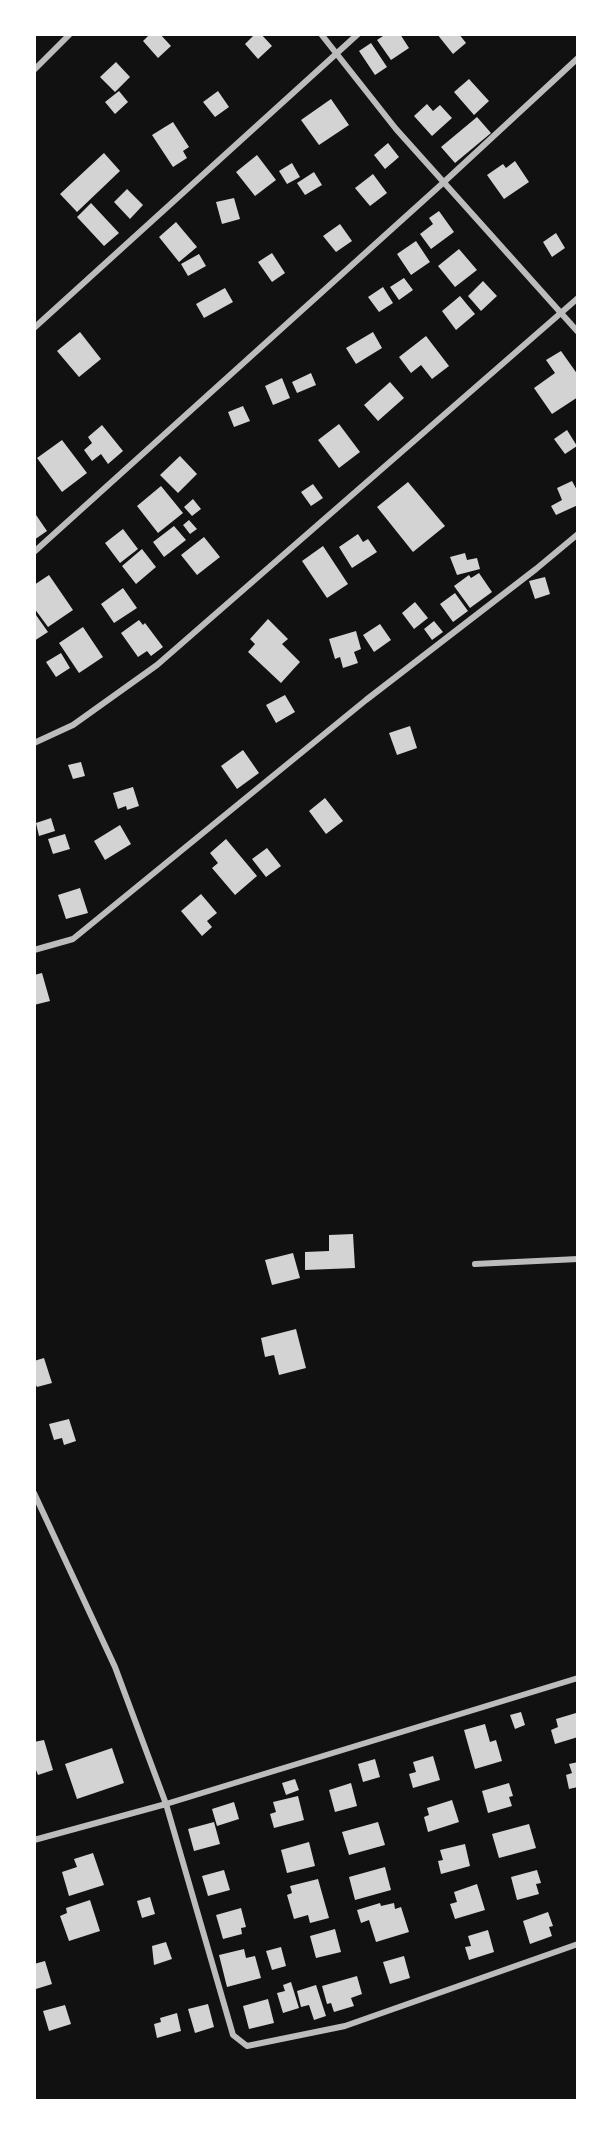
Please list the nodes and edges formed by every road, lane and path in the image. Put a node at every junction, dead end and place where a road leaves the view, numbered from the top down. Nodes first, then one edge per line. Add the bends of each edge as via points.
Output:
1 (70, 34) edge
2 (321, 34) edge
3 (358, 34) edge
4 (337, 54) junction
5 (578, 58) edge
6 (34, 70) edge
7 (444, 182) junction
8 (578, 298) edge
9 (561, 313) junction
10 (34, 328) edge
11 (578, 332) edge
12 (578, 534) edge
13 (34, 552) edge
14 (34, 743) edge
15 (34, 950) edge
16 (578, 1259) edge
17 (476, 1264) dead end
18 (34, 1493) edge
19 (578, 1678) edge
20 (166, 1804) junction
21 (34, 1840) edge
22 (578, 1944) edge

1 - 6 street
2 - 4 street
3 - 4 street
4 - 7 street
4 - 10 street
5 - 7 street
7 - 9 street
7 - 13 street
8 - 9 street
9 - 11 street
9 - 14 street via 157,665 73,725
12 - 15 street via 366,700 73,939
16 - 17 street
18 - 20 street via 116,1667
19 - 20 street
20 - 21 street
20 - 22 street via 232,2035 247,2046 345,2026

